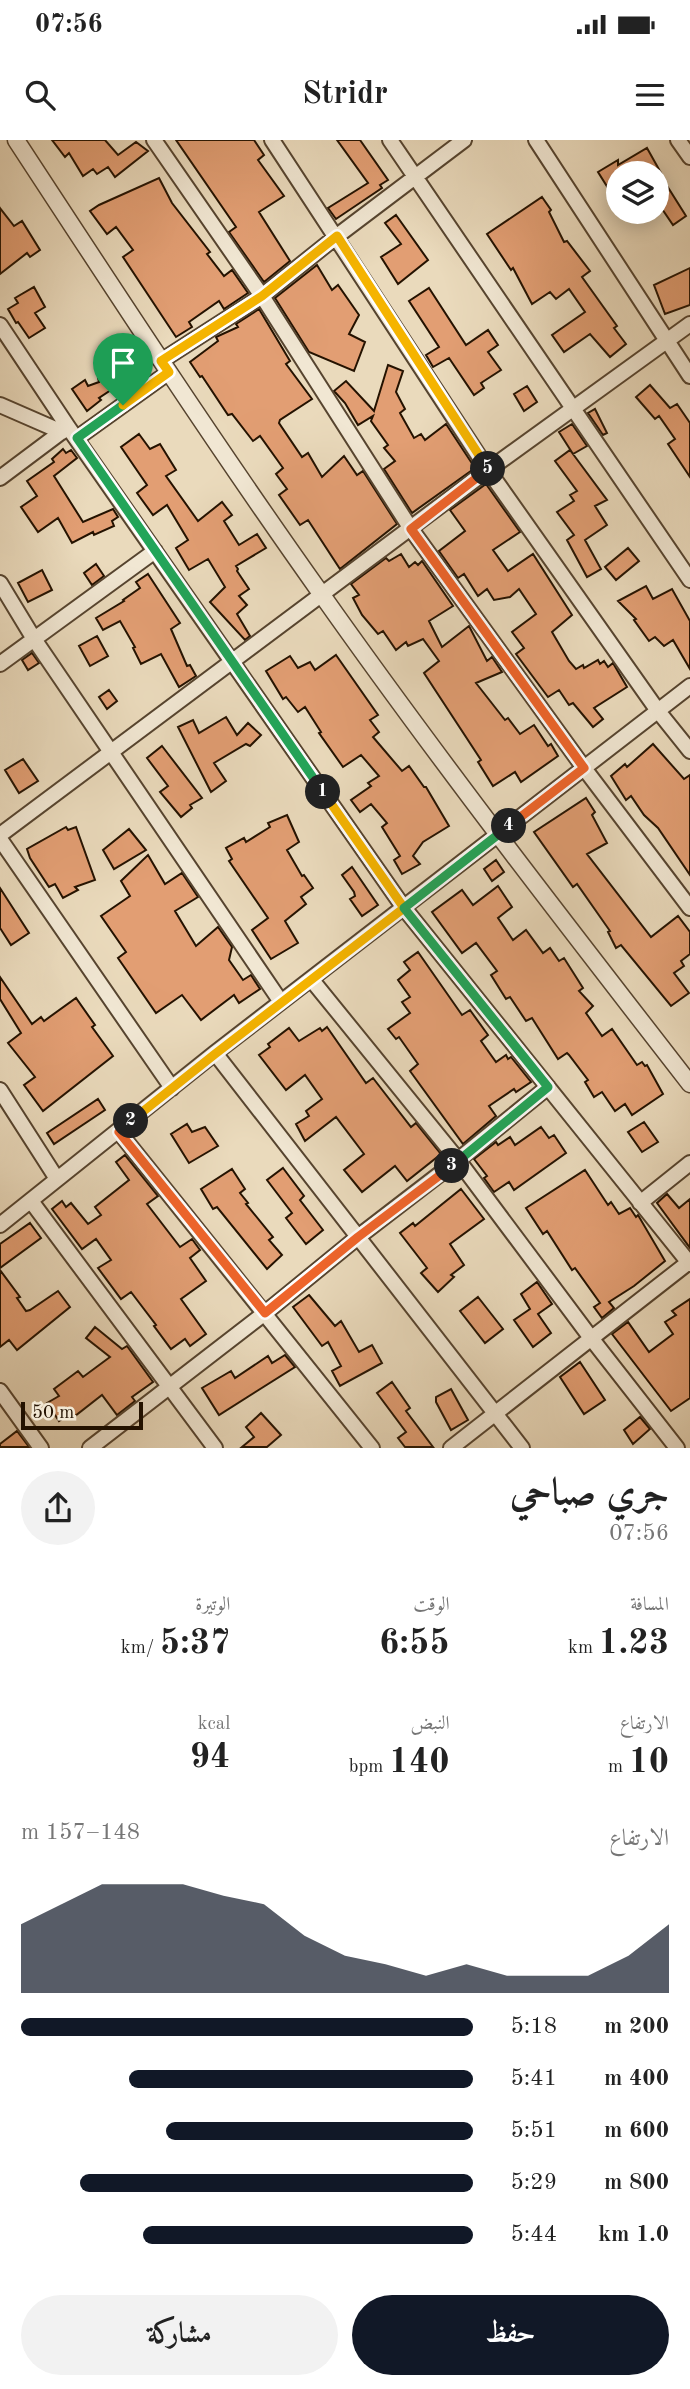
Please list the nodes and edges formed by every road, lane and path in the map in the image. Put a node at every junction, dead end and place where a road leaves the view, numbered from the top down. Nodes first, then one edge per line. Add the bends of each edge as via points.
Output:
1 (16, 140) edge
2 (154, 140) edge
3 (272, 140) edge
4 (390, 140) edge
5 (464, 140) edge
6 (536, 140) edge
7 (678, 140) edge
8 (690, 157) edge
9 (415, 176) junction
10 (337, 236) junction
11 (262, 296) junction
12 (690, 324) edge
13 (0, 325) edge
14 (666, 342) junction
15 (165, 367) junction
16 (690, 376) edge
17 (0, 405) edge
18 (573, 410) junction
19 (69, 432) junction
20 (488, 470) junction
21 (0, 478) edge
22 (411, 529) junction
23 (155, 551) junction
24 (690, 580) edge
25 (0, 583) edge
26 (322, 595) junction
27 (34, 639) junction
28 (234, 662) junction
29 (0, 664) edge
30 (690, 686) edge
31 (658, 711) junction
32 (690, 751) edge
33 (111, 752) junction
34 (584, 768) junction
35 (497, 835) junction
36 (0, 837) edge
37 (404, 908) junction
38 (690, 908) edge
39 (311, 979) junction
40 (281, 1002) junction
41 (215, 1054) junction
42 (690, 1084) edge
43 (548, 1087) junction
44 (172, 1088) junction
45 (0, 1090) edge
46 (119, 1132) junction
47 (458, 1160) junction
48 (690, 1163) edge
49 (57, 1179) junction
50 (31, 1201) junction
51 (640, 1203) junction
52 (0, 1225) edge
53 (358, 1237) junction
54 (689, 1263) edge
55 (265, 1313) junction
56 (591, 1338) junction
57 (169, 1387) junction
58 (0, 1391) edge
59 (496, 1413) junction
60 (41, 1447) edge
61 (90, 1447) edge
62 (215, 1447) edge
63 (372, 1447) edge
64 (452, 1447) edge
65 (522, 1447) edge
66 (677, 1447) edge

1 - 15 street
2 - 11 street
3 - 10 street
4 - 9 street
5 - 9 street
6 - 14 street
7 - 8 street
9 - 10 street
9 - 18 street
10 - 11 street
10 - 20 street
11 - 15 street
11 - 22 street
12 - 14 street
13 - 19 street
14 - 16 street
14 - 18 street
15 - 19 street
15 - 26 street
17 - 19 street
18 - 20 street
18 - 24 street
19 - 21 street
19 - 23 street
20 - 22 street
20 - 31 street
22 - 26 street
22 - 34 street
23 - 27 street
23 - 28 street
25 - 27 street
26 - 28 street
26 - 35 street
27 - 29 street
27 - 33 street
28 - 33 street
28 - 37 street
30 - 31 street
31 - 32 street
31 - 34 street
33 - 36 street
33 - 40 street
34 - 35 street
34 - 38 street
35 - 37 street
35 - 42 street
36 - 44 street
37 - 39 street
37 - 43 street
39 - 40 street
39 - 47 street
40 - 41 street
41 - 44 street
41 - 53 street
43 - 47 street
43 - 51 street
44 - 46 street
45 - 49 street
46 - 49 street
46 - 55 street
47 - 53 street
47 - 56 street
48 - 51 street
49 - 50 street
50 - 52 street
50 - 57 street
51 - 54 street
53 - 55 street
53 - 59 street
54 - 56 street
55 - 57 street
55 - 63 street
56 - 59 street
56 - 66 street
57 - 61 street
57 - 62 street
58 - 60 street
59 - 64 street
59 - 65 street

